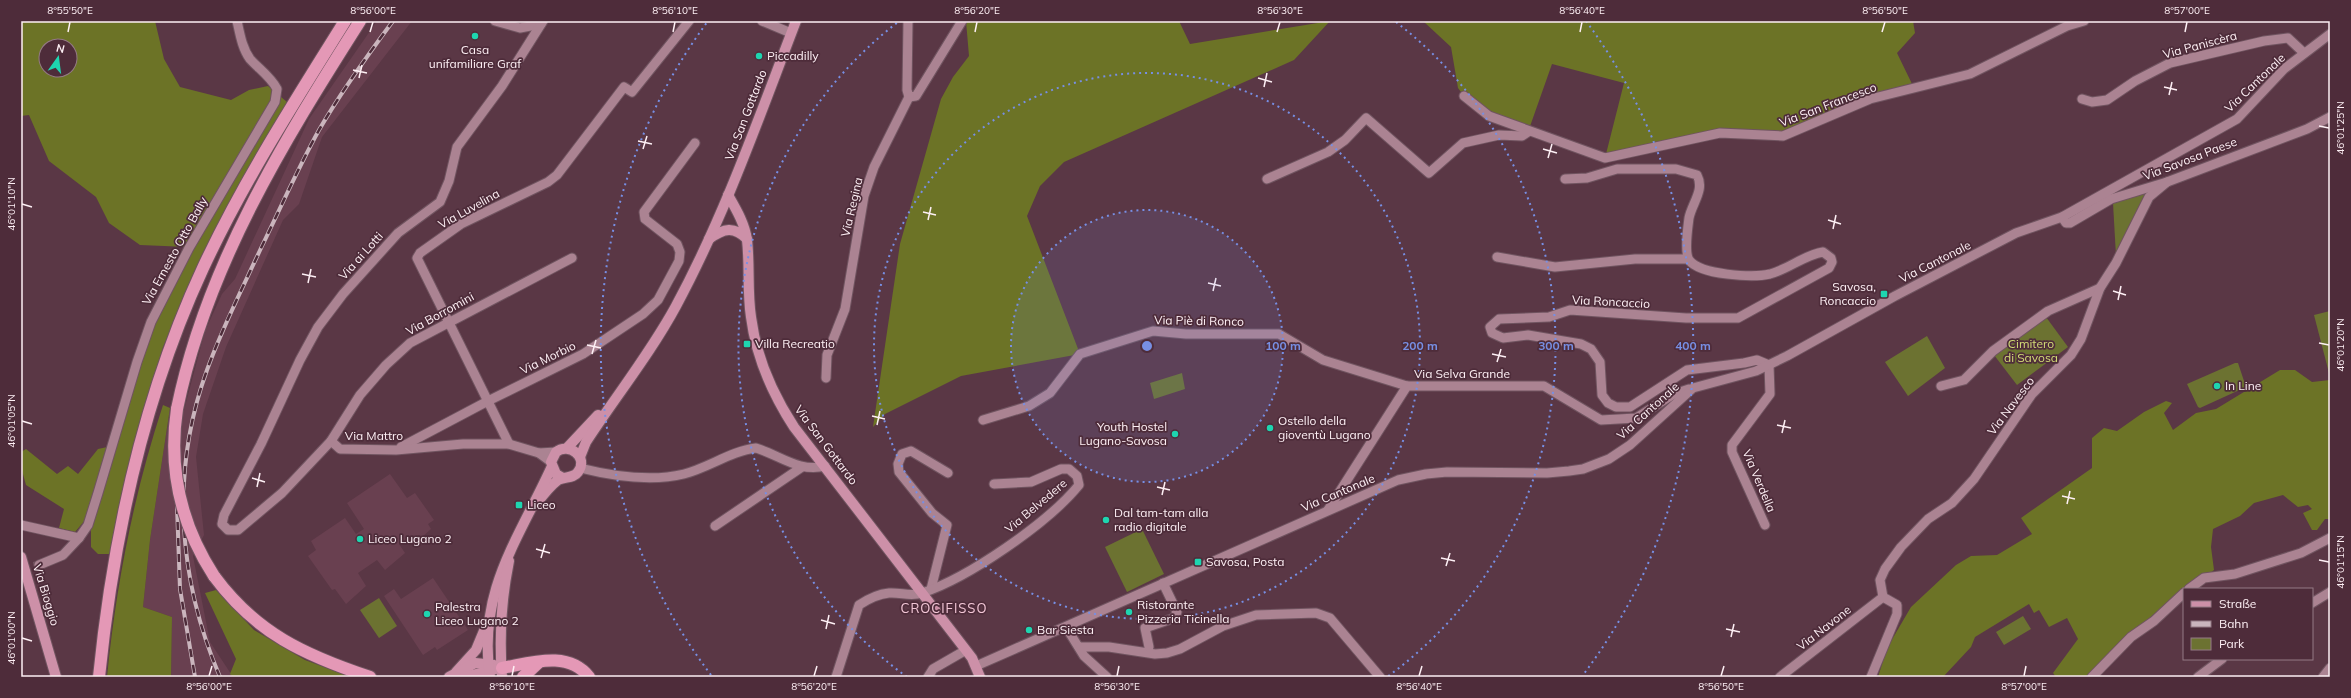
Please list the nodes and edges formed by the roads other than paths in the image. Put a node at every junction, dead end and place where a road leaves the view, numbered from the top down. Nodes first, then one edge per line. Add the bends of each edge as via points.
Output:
1 (237, 21) edge
2 (345, 21) edge
3 (360, 21) edge
4 (689, 21) edge
5 (762, 21) edge
6 (796, 21) edge
7 (908, 21) edge
8 (962, 21) edge
9 (2084, 21) edge
10 (498, 22) edge
11 (542, 23) edge
12 (791, 33) junction
13 (2330, 34) edge
14 (2304, 53) junction
15 (1464, 96) dead end
16 (909, 97) junction
17 (2082, 99) dead end
18 (2330, 117) edge
19 (1528, 132) junction
20 (695, 143) dead end
21 (1268, 179) dead end
22 (1565, 179) dead end
23 (2167, 182) junction
24 (728, 195) junction
25 (2062, 217) junction
26 (709, 239) junction
27 (747, 240) junction
28 (1498, 257) dead end
29 (572, 258) dead end
30 (1688, 259) junction
31 (2100, 288) junction
32 (448, 322) junction
33 (1769, 364) junction
34 (826, 378) dead end
35 (626, 386) junction
36 (1407, 386) junction
37 (1940, 386) dead end
38 (1693, 388) junction
39 (488, 401) junction
40 (983, 420) dead end
41 (331, 441) junction
42 (509, 444) junction
43 (567, 448) junction
44 (396, 450) junction
45 (556, 452) junction
46 (539, 453) junction
47 (580, 457) junction
48 (551, 464) junction
49 (825, 466) junction
50 (802, 467) junction
51 (580, 468) junction
52 (948, 473) dead end
53 (563, 478) junction
54 (994, 484) dead end
55 (1328, 510) junction
56 (529, 512) junction
57 (21, 525) edge
58 (1764, 525) dead end
59 (715, 526) dead end
60 (225, 528) joint
61 (79, 538) junction
62 (2330, 538) edge
63 (513, 544) junction
64 (21, 558) edge
65 (39, 565) tunnel mouth
66 (1163, 583) junction
67 (2191, 588) edge
68 (926, 591) junction
69 (2330, 592) edge
70 (2183, 594) edge
71 (1883, 597) junction
72 (2313, 602) edge
73 (490, 610) junction
74 (1066, 627) junction
75 (1079, 647) junction
76 (1150, 647) dead end
77 (966, 650) junction
78 (2221, 660) edge
79 (540, 662) junction
80 (976, 666) junction
81 (2330, 668) edge
82 (494, 671) edge
83 (456, 675) edge
84 (58, 677) edge
85 (99, 677) edge
86 (370, 677) edge
87 (523, 677) edge
88 (590, 677) edge
89 (836, 677) edge
90 (928, 677) edge
91 (980, 677) edge
92 (1107, 677) edge
93 (1380, 677) edge
94 (1780, 677) edge
95 (1870, 677) edge
96 (2092, 677) edge
97 (2198, 677) edge
98 (2323, 677) edge

1 - 61 street, Via Ernesto Otto Bally via 242,44 249,58 274,82 277,94 169,283 151,322 88,525
2 - 85 highway via 241,192 183,314 159,382 128,498 109,598
3 - 86 highway, bridge via 290,132 251,206 201,324 188,365 177,410 174,458 179,495 194,542 214,576 243,611 278,638 317,658
4 - 32 street, Via Luvelina via 628,89 557,175 548,182 461,224 420,253 417,258
5 - 12 street
6 - 12 main road, Via San Gottardo
7 - 16 street
8 - 16 street via 916,96
9 - 19 street, Via San Francesco via 2067,26 1970,74 1870,99 1783,136 1720,133 1605,158
10 - 11 street via 520,28
11 - 60 street, Via ai Lotti via 502,86 457,146 450,181 440,202 398,233 343,294 318,327 224,515 222,524
12 - 24 main road, Via San Gottardo
13 - 14 street, Via Cantonale
14 - 17 street, Via Paniscèra via 2288,38 2264,41 2170,63 2135,80 2107,100 2092,102
14 - 25 street, Via Cantonale via 2284,69 2237,119
15 - 19 street, Via San Francesco via 1489,116
16 - 34 street, Via Regina via 874,167 864,196 845,309 827,355
18 - 23 street, Via Savosa Paese via 2307,129
19 - 21 street via 1522,136 1499,135 1463,143 1429,173 1366,118 1345,140 1328,152
20 - 39 street, Via Morbio via 644,212 645,219 676,244 680,252 658,300 643,314 583,354
22 - 30 street via 1587,178 1617,169 1676,169 1698,175 1701,181 1700,191 1691,209 1687,231
23 - 25 street, Via Savosa Paese via 2111,199 2070,223 2066,223
23 - 31 street, Via Navesco via 2149,197 2116,263
24 - 26 main road, Via San Gottardo
24 - 27 main road, Via San Gottardo via 740,217
25 - 33 street, Via Cantonale via 2016,233
26 - 27 main road via 729,229 739,232
26 - 35 main road, Via San Gottardo via 670,316
27 - 49 main road, Via San Gottardo via 751,317 761,362 771,388 787,416
28 - 30 street via 1555,267 1635,259
29 - 32 street, Via Borromini
30 - 33 street, Via Roncaccio via 1707,270 1735,276 1771,274 1819,253 1828,254 1832,262 1828,268 1738,318 1686,318 1570,310 1549,317 1499,319 1490,328 1492,333 1503,338 1528,335 1580,344 1591,349 1600,362 1602,395 1608,403 1616,407 1630,407 1687,370 1757,360
31 - 37 street via 2048,311 1993,351 1964,380
31 - 71 street, Via Navesco via 2081,339 2072,355 2028,399 1974,479 1952,503 1928,520 1901,547 1884,569 1880,580
32 - 39 street, Via Luvelina
32 - 41 street, Via Borromini via 410,343 386,365 360,395
33 - 38 street, Via Cantonale
33 - 58 street, Via Verdella via 1770,394 1732,445 1732,452
35 - 43 main road, Via San Gottardo
35 - 47 main road, Via San Gottardo via 586,442
36 - 38 street, Via Selva Grande via 1544,386 1601,420 1636,418 1674,394
36 - 40 street, Via Piè di Ronco via 1323,360 1279,334 1186,334 1153,331 1080,354 1050,393 1029,406
36 - 55 street, Via Selva Grande
38 - 55 street, Via Cantonale via 1630,445 1596,465 1547,474 1495,471 1426,474 1398,480
39 - 42 street, Via Luvelina
39 - 44 street, Via Morbio
41 - 44 street, Via Mattro via 340,449
41 - 60 street, Via Mattro via 282,493 238,530 231,531
42 - 44 street, Via Mattro via 463,444
42 - 46 street, Via Mattro
43 - 45 main road
43 - 47 main road
45 - 46 street, Via Mattro
45 - 48 main road
46 - 48 street, Via Mattro
47 - 51 main road
48 - 53 main road via 556,474
48 - 56 main road
49 - 50 street
49 - 68 main road, Via San Gottardo
50 - 51 street via 756,448 677,475 631,476
50 - 59 street
51 - 53 main road via 576,475
52 - 68 street via 911,451 902,454 898,464 899,472 932,513 947,525
53 - 56 main road via 550,487
54 - 68 street, Via Belvedere via 1031,482 1061,469 1068,469 1077,476 1079,485 1036,524 966,575
55 - 66 street, Via Cantonale
56 - 63 main road
57 - 61 street
61 - 65 street, Via Ernesto Otto Bally via 63,554
62 - 67 street via 2301,553 2242,571 2204,578
63 - 73 main road via 500,572
63 - 82 main road via 501,606 500,639
64 - 84 main road, Via Bioggio
66 - 74 street, Via Cantonale
66 - 76 street via 1177,612 1174,618 1145,628
68 - 77 main road, Via San Gottardo
68 - 89 street via 906,596 889,593 875,596 859,605
69 - 72 street
70 - 96 street via 2154,621 2131,637
71 - 94 street, Via Navone
71 - 95 street via 1897,605 1897,614
73 - 82 main road
73 - 83 main road via 476,650
74 - 75 street
74 - 80 street, Via Cantonale
75 - 92 street via 1092,664
75 - 93 street via 1109,647 1156,654 1167,653 1180,650 1223,626 1256,615 1316,613 1330,618
77 - 80 main road, Via San Gottardo
77 - 90 street via 933,669
78 - 97 street
79 - 82 highway
79 - 87 highway
79 - 88 highway via 567,662 579,667
80 - 91 main road, Via San Gottardo
81 - 98 street
82 - 83 main road

